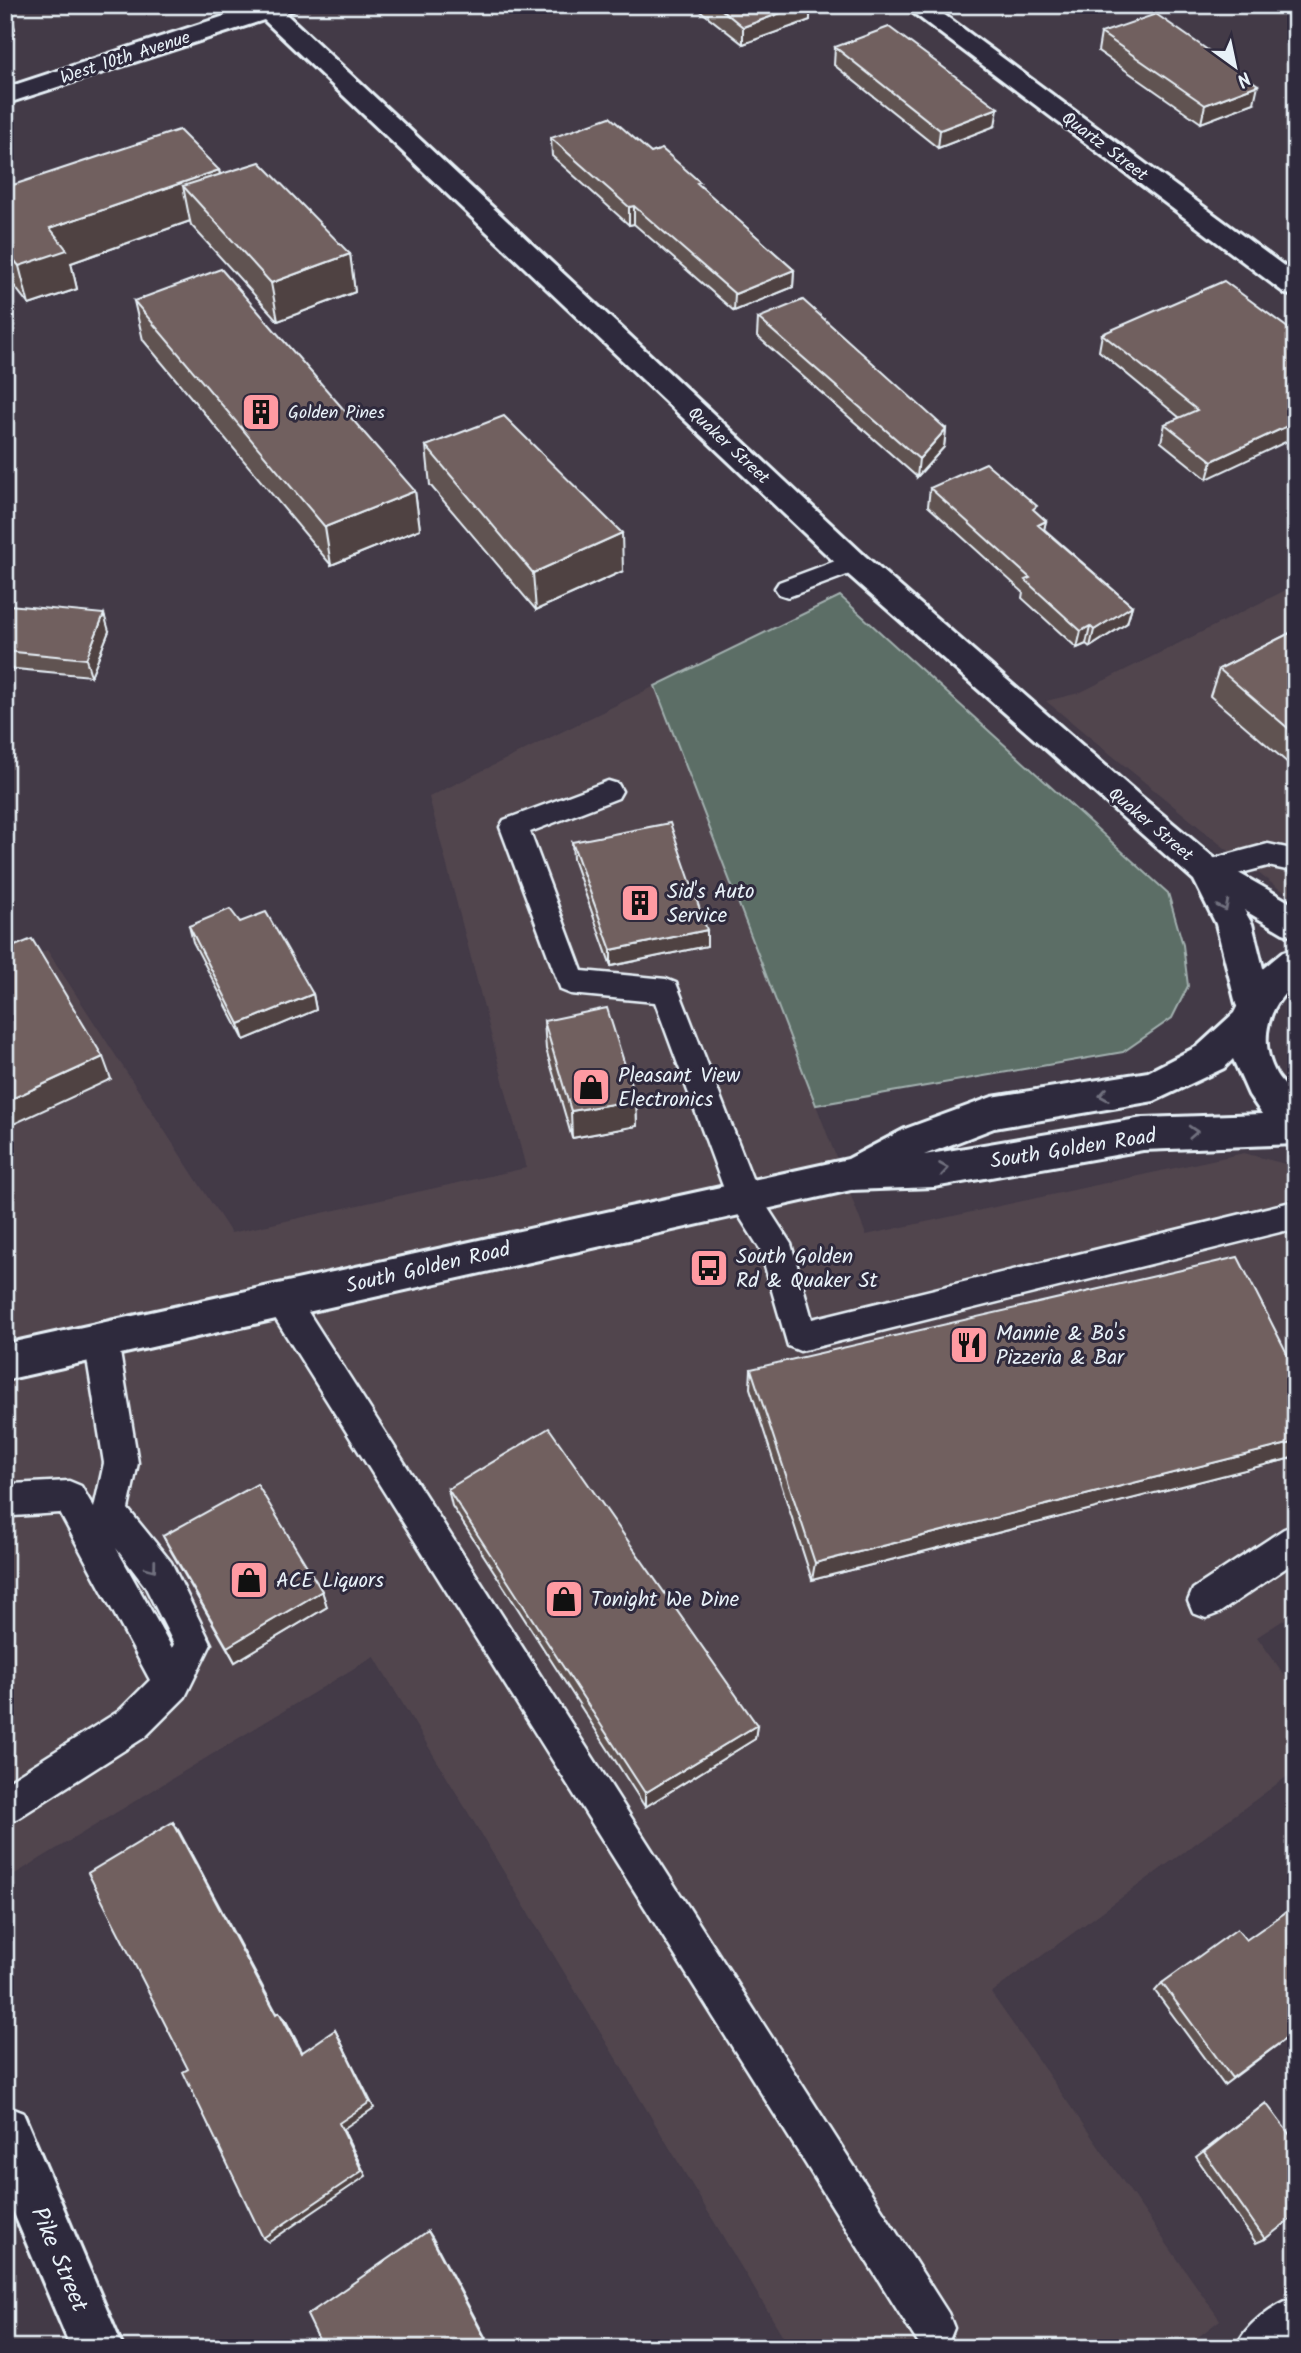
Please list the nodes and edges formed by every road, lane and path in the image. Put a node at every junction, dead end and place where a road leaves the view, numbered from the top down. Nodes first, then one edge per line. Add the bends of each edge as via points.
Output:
1 (915, 5) edge
2 (272, 7) edge
3 (5, 96) edge
4 (1296, 288) edge
5 (853, 563) junction
6 (788, 588) dead end
7 (608, 791) dead end
8 (1296, 861) edge
9 (1207, 872) junction
10 (1296, 923) edge
11 (1296, 962) edge
12 (1251, 1013) junction
13 (1296, 1127) edge
14 (851, 1174) junction
15 (743, 1197) junction
16 (1296, 1222) edge
17 (282, 1300) junction
18 (101, 1340) junction
19 (5, 1362) edge
20 (5, 1503) edge
21 (110, 1513) junction
22 (1296, 1541) edge
23 (97, 1547) junction
24 (1206, 1601) dead end
25 (172, 1684) junction
26 (5, 1805) edge
27 (5, 2131) edge
28 (1296, 2317) edge
29 (933, 2328) dead end
30 (97, 2348) edge
31 (1258, 2348) edge

1 - 4 street, Quartz Street
2 - 3 street, West 10th Avenue
2 - 5 street, Quaker Street
5 - 6 lane
5 - 9 street, Quaker Street
7 - 15 lane via 514,827 571,982 666,990
8 - 9 lane via 1268,855
9 - 10 street, Quaker Street
9 -> 12 street, Quaker Street via 1234,924
11 - 12 street, South Golden Road via 1270,981
12 - 13 street, Quaker Street via 1248,1049 1256,1077 1273,1104
12 -> 14 street, South Golden Road via 1211,1057 1154,1086 992,1113 918,1140
14 -> 13 street, South Golden Road via 934,1171 1143,1134
14 - 15 street, South Golden Road
15 - 16 lane via 775,1244 800,1336 1291,1216
15 - 17 street, South Golden Road
17 - 18 street, South Golden Road
17 - 29 lane
18 - 19 street, South Golden Road
18 - 21 lane via 121,1463
20 - 23 lane via 69,1497
21 - 23 lane
21 -> 25 lane via 158,1574 193,1644
22 - 24 lane
23 - 25 lane
25 - 26 lane via 132,1724
27 - 30 street, Pike Street
28 - 31 lane

